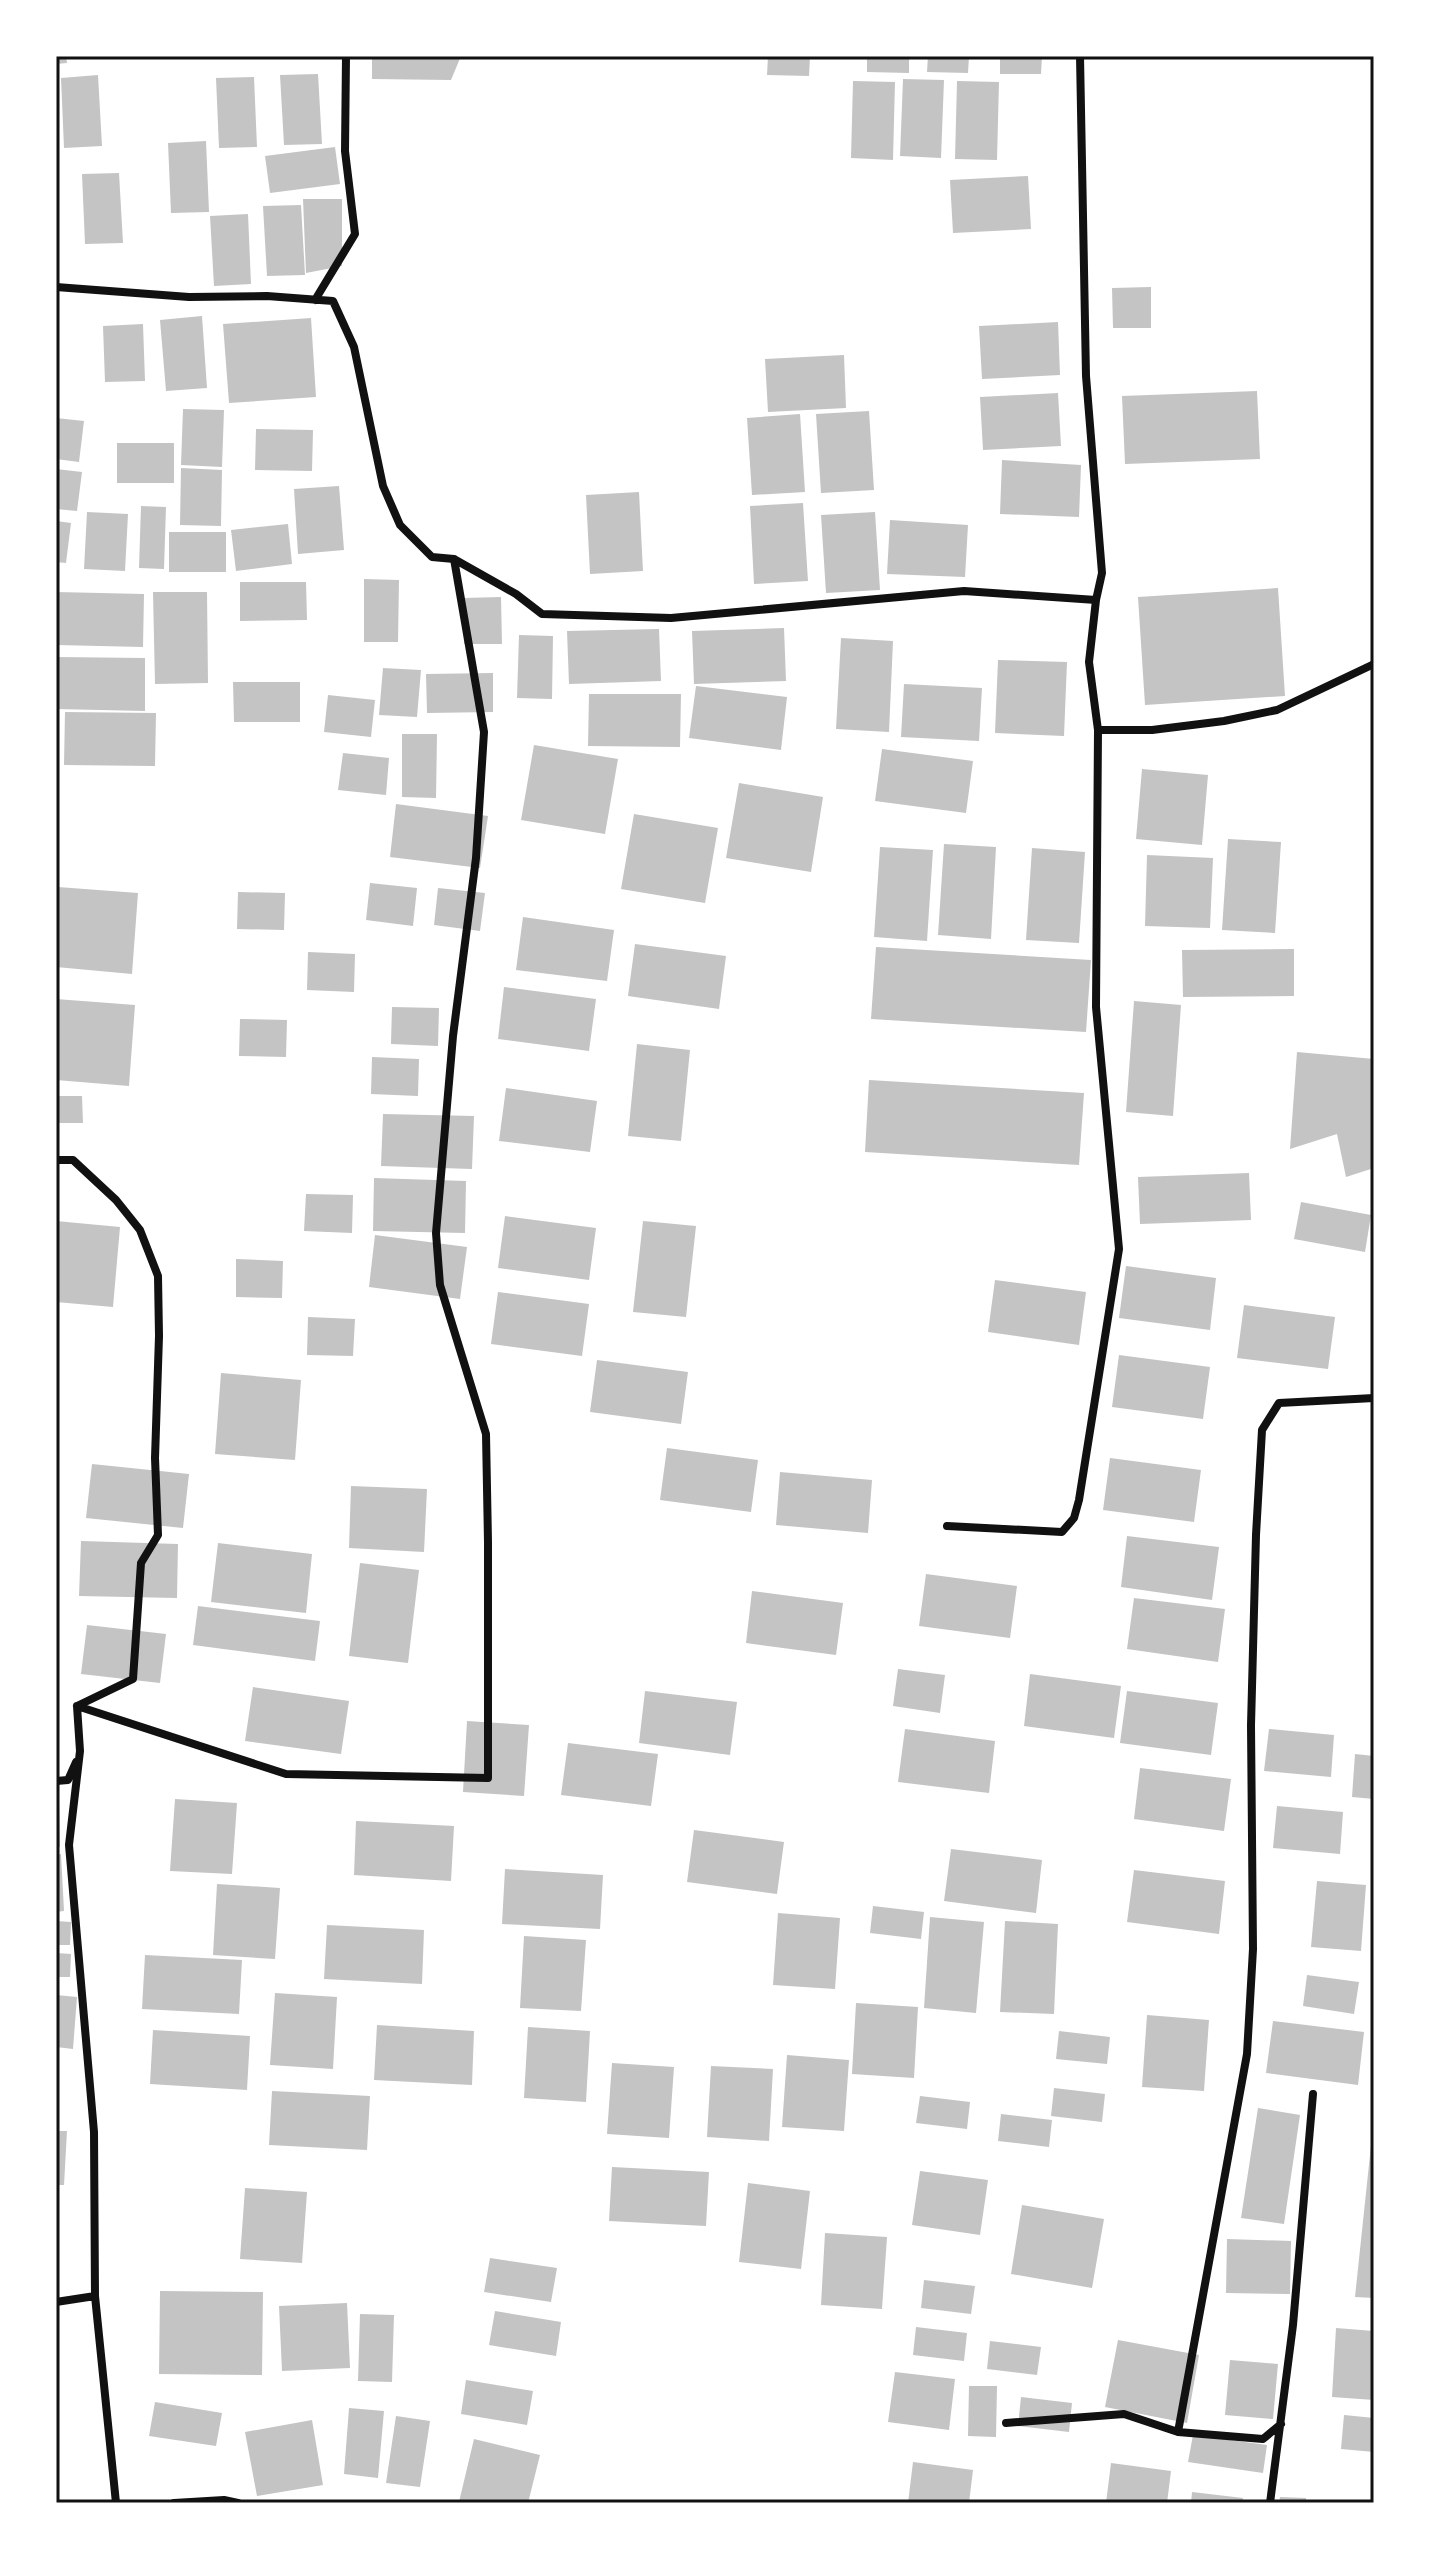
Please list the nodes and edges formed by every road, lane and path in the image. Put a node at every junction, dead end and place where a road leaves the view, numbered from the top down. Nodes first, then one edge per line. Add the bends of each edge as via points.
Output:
1 (346, 56) edge
2 (1080, 56) edge
3 (56, 287) edge
4 (315, 300) junction
5 (454, 559) junction
6 (1096, 600) junction
7 (1374, 664) edge
8 (1098, 730) junction
9 (56, 1160) edge
10 (1374, 1398) edge
11 (947, 1526) dead end
12 (77, 1706) junction
13 (80, 1751) junction
14 (56, 1781) edge
15 (1313, 2094) dead end
16 (95, 2296) junction
17 (56, 2302) edge
18 (1006, 2423) dead end
19 (1281, 2424) junction
20 (1178, 2432) junction
21 (116, 2503) edge
22 (174, 2503) edge
23 (238, 2503) edge
24 (1270, 2503) edge

1 - 4 street via 345,151 355,234
2 - 6 street via 1086,376 1102,573
3 - 4 street
4 - 5 street via 333,301 354,347 383,486 400,525 432,557
5 - 6 street via 542,614 671,618 964,591
5 - 12 street via 484,732 476,858 436,1233 440,1285 486,1434 488,1778 286,1774
6 - 8 street via 1089,662
7 - 8 street via 1277,710 1152,730
8 - 11 street via 1096,1007 1119,1249 1079,1500 1074,1518 1062,1532
9 - 12 street via 73,1160 116,1200 140,1230 158,1276 158,1535 141,1563 133,1679
10 - 20 street via 1279,1403 1262,1430 1247,2054
12 - 13 street
13 - 14 street via 68,1780
13 - 16 street via 69,1845 94,2132
15 - 19 street
16 - 17 street
16 - 21 street
18 - 20 street via 1124,2414
19 - 20 street via 1263,2439
19 - 24 street
22 - 23 street

